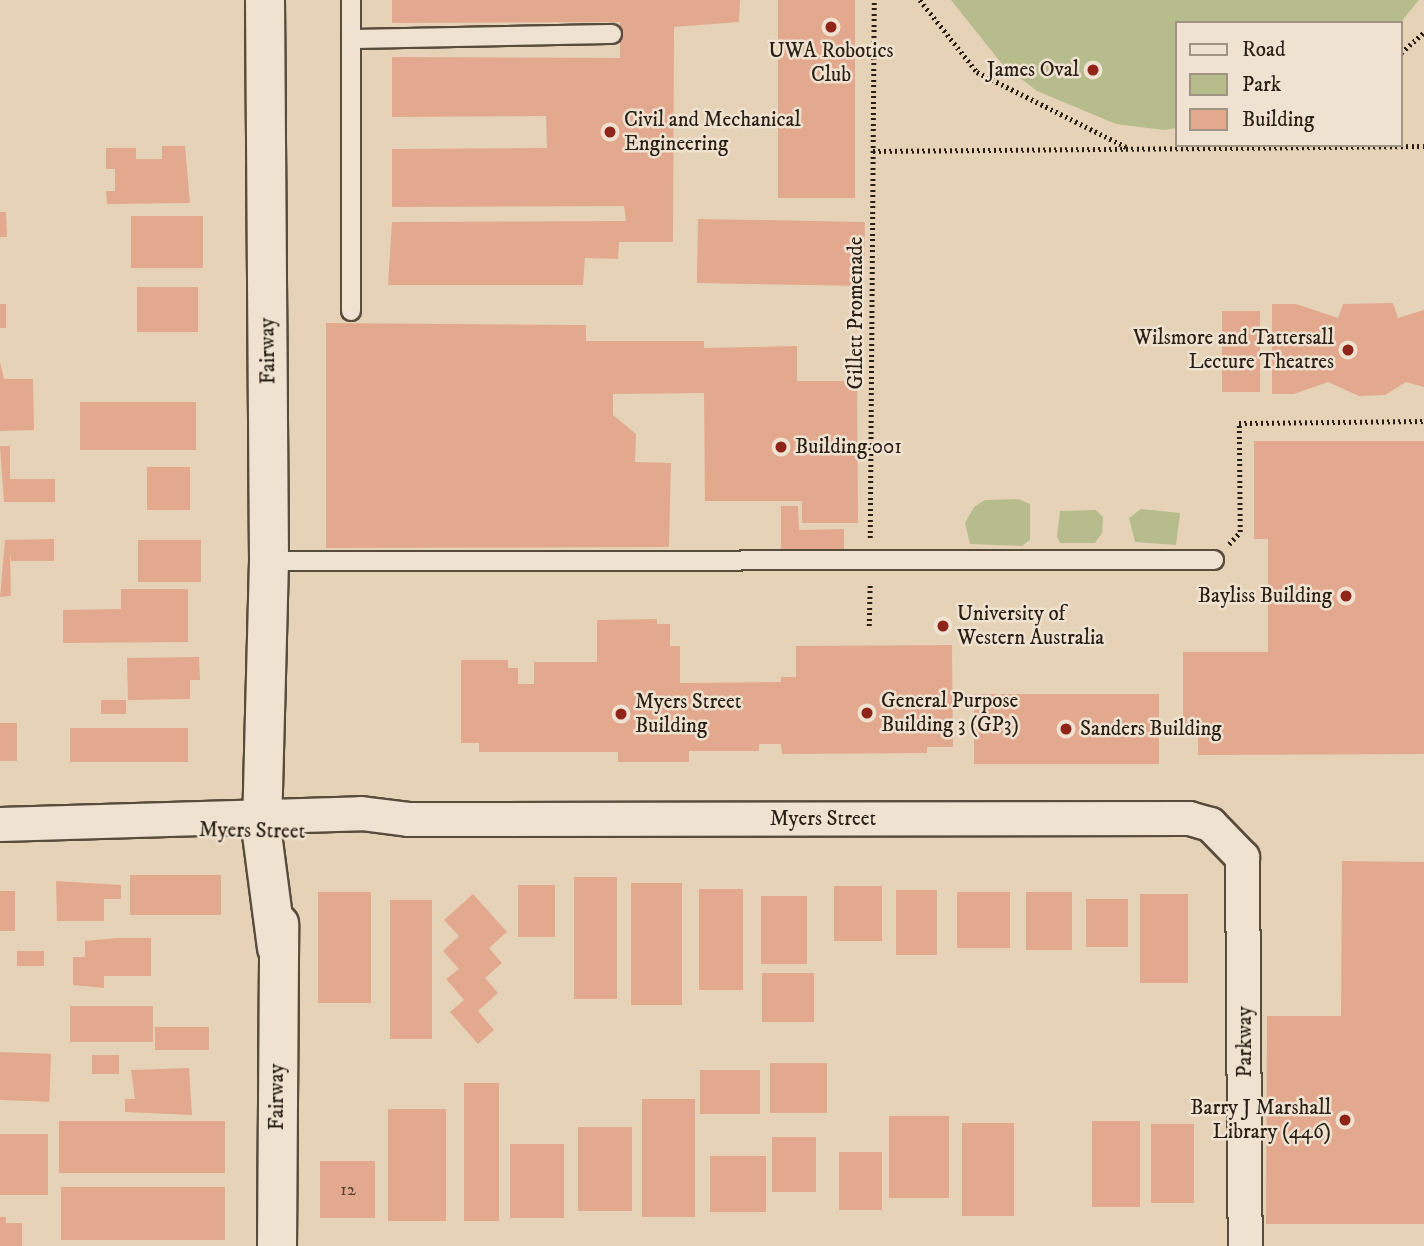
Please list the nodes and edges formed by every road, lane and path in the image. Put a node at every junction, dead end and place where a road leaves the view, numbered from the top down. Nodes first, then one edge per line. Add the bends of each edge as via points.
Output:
1 (265, 0) edge
2 (351, 0) edge
3 (874, 0) edge
4 (920, 0) edge
5 (1424, 32) edge
6 (612, 34) dead end
7 (351, 39) junction
8 (1403, 51) edge
9 (1403, 146) edge
10 (1424, 146) edge
11 (1324, 147) edge
12 (1129, 148) junction
13 (1224, 148) joint
14 (873, 150) junction
15 (351, 311) dead end
16 (1424, 421) edge
17 (1240, 532) dead end
18 (870, 559) junction
19 (1214, 560) dead end
20 (270, 561) junction
21 (869, 626) dead end
22 (0, 824) edge
23 (272, 824) junction
24 (1230, 842) joint
25 (277, 1246) edge
26 (1245, 1246) edge

1 - 20 street, Fairway
2 - 7 lane
3 - 14 path, Gillett Promenade
4 - 12 path via 978,72
5 - 8 path
6 - 7 lane
7 - 15 lane
9 - 10 path
11 - 13 path
12 - 13 path
12 - 14 path
14 - 18 path, Gillett Promenade
16 - 17 path via 1239,423
18 - 19 lane
18 - 20 lane
18 - 21 path, Gillett Promenade
20 - 23 street, Fairway
22 - 23 street, Myers Street
23 - 24 street, Myers Street via 360,813 408,819 1189,818 1210,824
23 - 25 street, Fairway via 277,948
24 - 26 street, Parkway via 1242,857 1245,915

